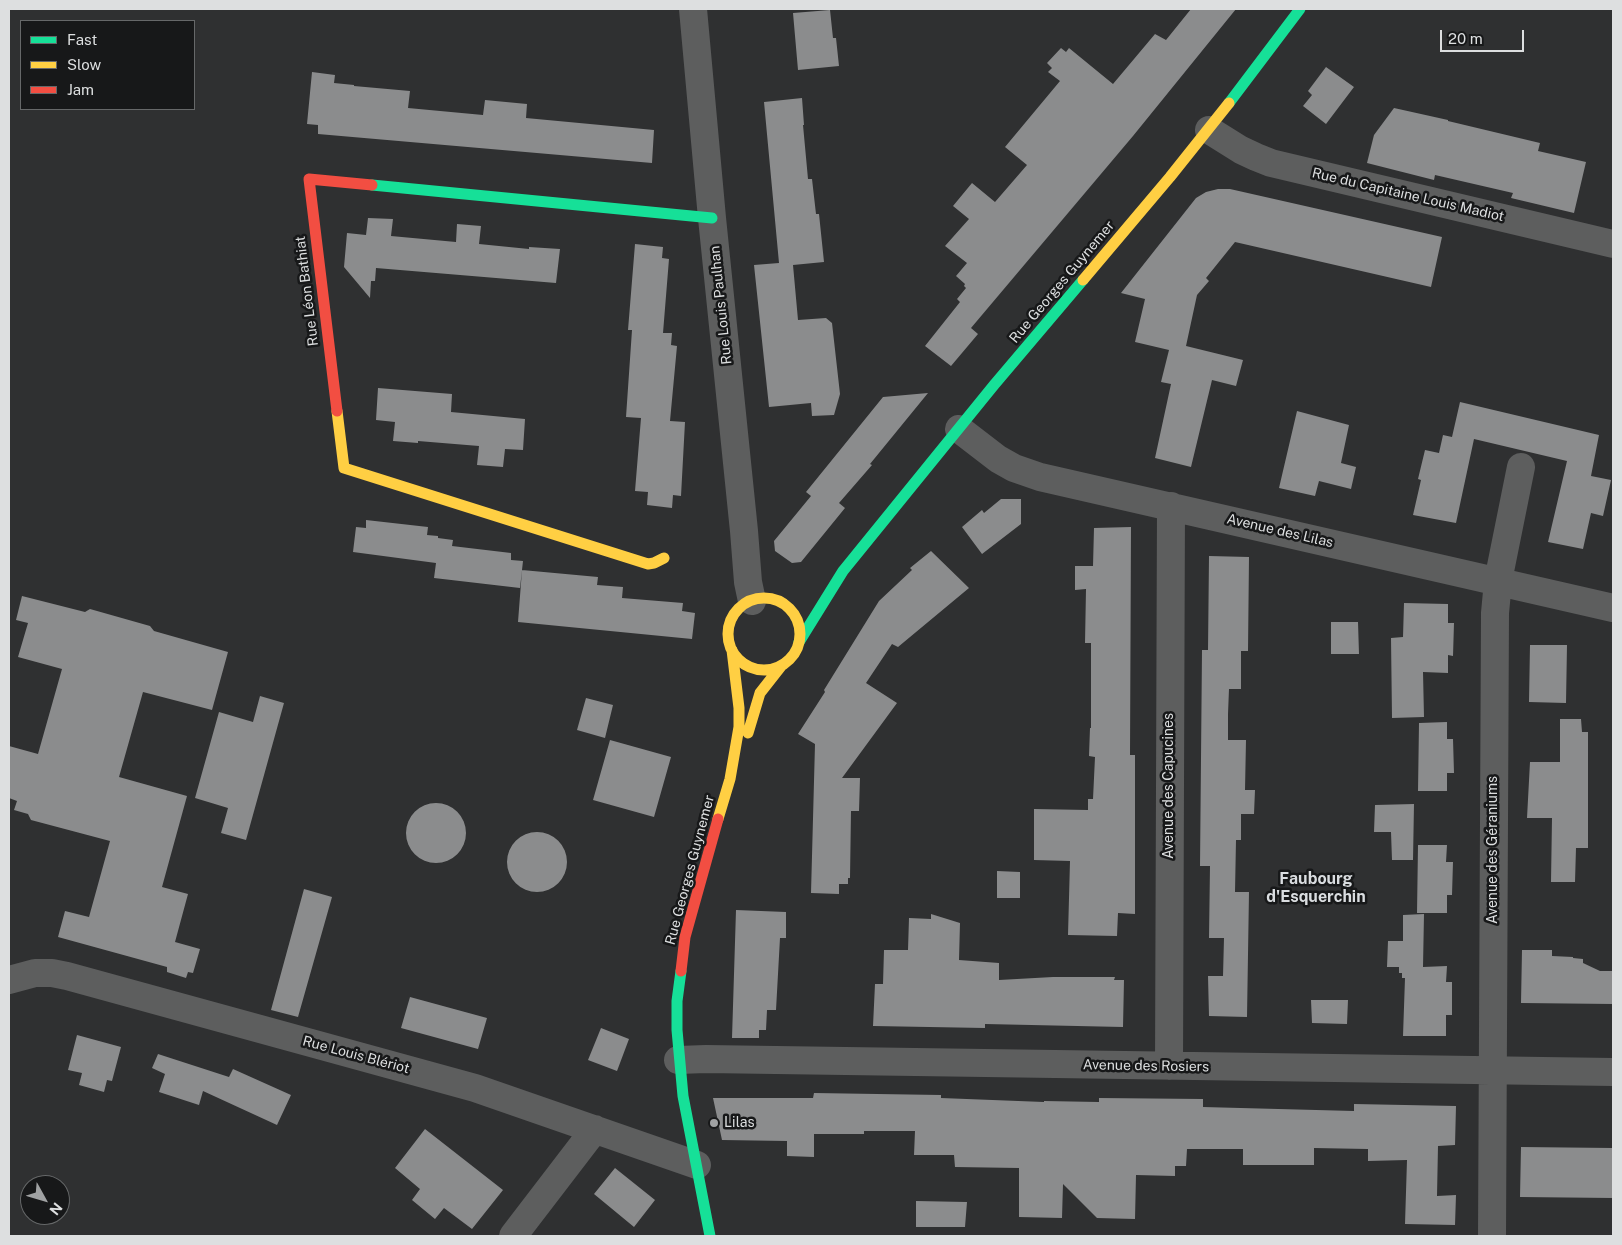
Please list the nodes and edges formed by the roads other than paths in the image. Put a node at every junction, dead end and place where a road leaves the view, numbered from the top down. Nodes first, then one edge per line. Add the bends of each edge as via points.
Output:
1 (693, 9) edge
2 (1300, 9) edge
3 (1209, 130) junction
4 (712, 218) junction
5 (1613, 244) edge
6 (959, 429) junction
7 (1521, 467) dead end
8 (1171, 506) junction
9 (664, 558) dead end
10 (843, 571) junction
11 (1498, 581) junction
12 (816, 590) dead end
13 (795, 597) dead end
14 (763, 600) junction
15 (1613, 608) edge
16 (799, 642) junction
17 (732, 650) junction
18 (782, 665) junction
19 (730, 779) junction
20 (9, 980) edge
21 (678, 1060) junction
22 (1169, 1066) junction
23 (1492, 1070) junction
24 (1613, 1072) edge
25 (595, 1129) junction
26 (697, 1165) junction
27 (513, 1236) edge
28 (710, 1236) edge
29 (1492, 1236) edge

1 - 4 street, Rue Louis Paulhan
2 - 3 main road, Rue Georges Guynemer
3 - 5 street, Rue du Capitaine Louis Madiot via 1256,158 1272,163
3 - 6 main road, Rue Georges Guynemer
4 - 9 main road, Rue Léon Bathiat via 309,179 344,468 648,564
4 - 14 street, Rue Louis Paulhan via 748,582
6 - 8 street, Avenue des Lilas via 998,459 1028,473
6 - 10 main road, Rue Georges Guynemer
7 - 11 street, Avenue des Géraniums
8 - 11 street, Avenue des Lilas
8 - 22 street, Avenue des Capucines
10 - 12 main road, Rue Georges Guynemer
10 - 16 main road, Rue Georges Guynemer
11 - 15 street, Avenue des Lilas
11 - 23 street, Avenue des Géraniums via 1495,613
13 - 14 main road
14 - 16 main road via 785,605 796,618
14 - 17 main road via 746,603 737,611 731,621 729,638
16 - 18 main road via 791,658
17 - 18 main road via 743,663 754,668 766,670
17 - 19 main road, Rue Georges Guynemer via 739,718
18 - 19 main road, Rue Georges Guynemer via 760,693
19 - 21 main road, Rue Georges Guynemer via 685,937 677,1001
20 - 25 street, Rue Louis Blériot via 35,973 67,976 475,1088
21 - 22 street, Avenue des Rosiers
21 - 26 main road, Rue Georges Guynemer
22 - 23 street, Avenue des Rosiers
23 - 24 street, Avenue des Rosiers
23 - 29 street, Avenue des Géraniums
25 - 26 street, Rue Louis Blériot
25 - 27 street
26 - 28 main road, Rue Georges Guynemer

